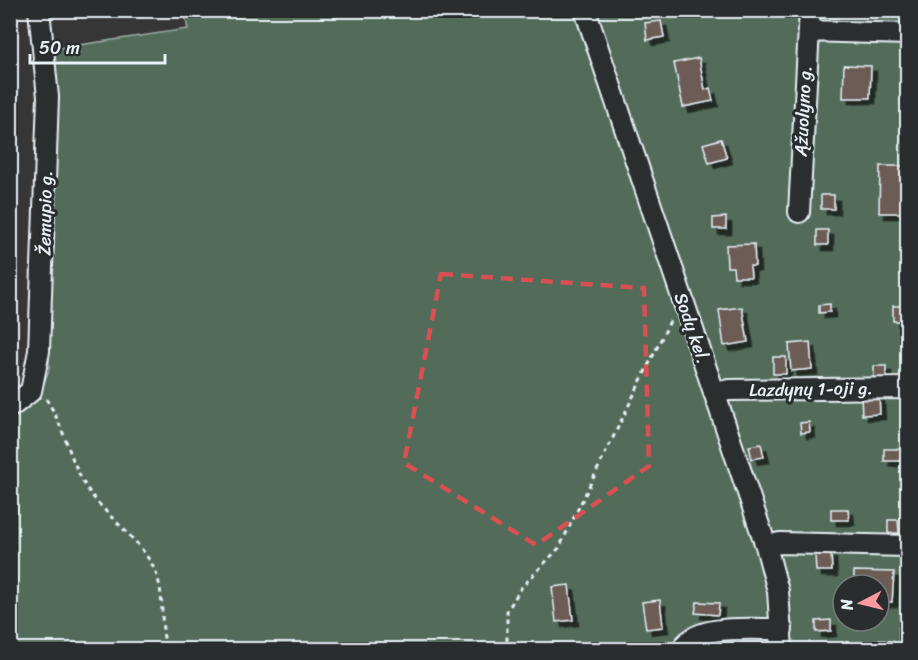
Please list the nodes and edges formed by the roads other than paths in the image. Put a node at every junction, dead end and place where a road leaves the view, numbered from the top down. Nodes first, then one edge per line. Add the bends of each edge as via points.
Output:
1 (39, 10) edge
2 (585, 10) edge
3 (810, 10) edge
4 (808, 31) junction
5 (908, 34) edge
6 (799, 212) dead end
7 (908, 388) edge
8 (714, 393) junction
9 (12, 406) dead end
10 (766, 546) junction
11 (908, 546) edge
12 (782, 629) junction
13 (682, 650) edge
14 (782, 650) edge

1 - 9 street, Žemupio g. via 48,97 39,351 31,391
2 - 8 street, Sodų kel.
3 - 4 street, Ąžuolyno g.
4 - 5 street
4 - 6 street, Ąžuolyno g.
7 - 8 street, Lazdynų 1-oji g.
8 - 10 street, Sodų kel.
10 - 11 street
10 - 12 street, Sodų kel. via 778,591
12 - 13 street via 712,631 695,635
12 - 14 street, Sodų kel.

